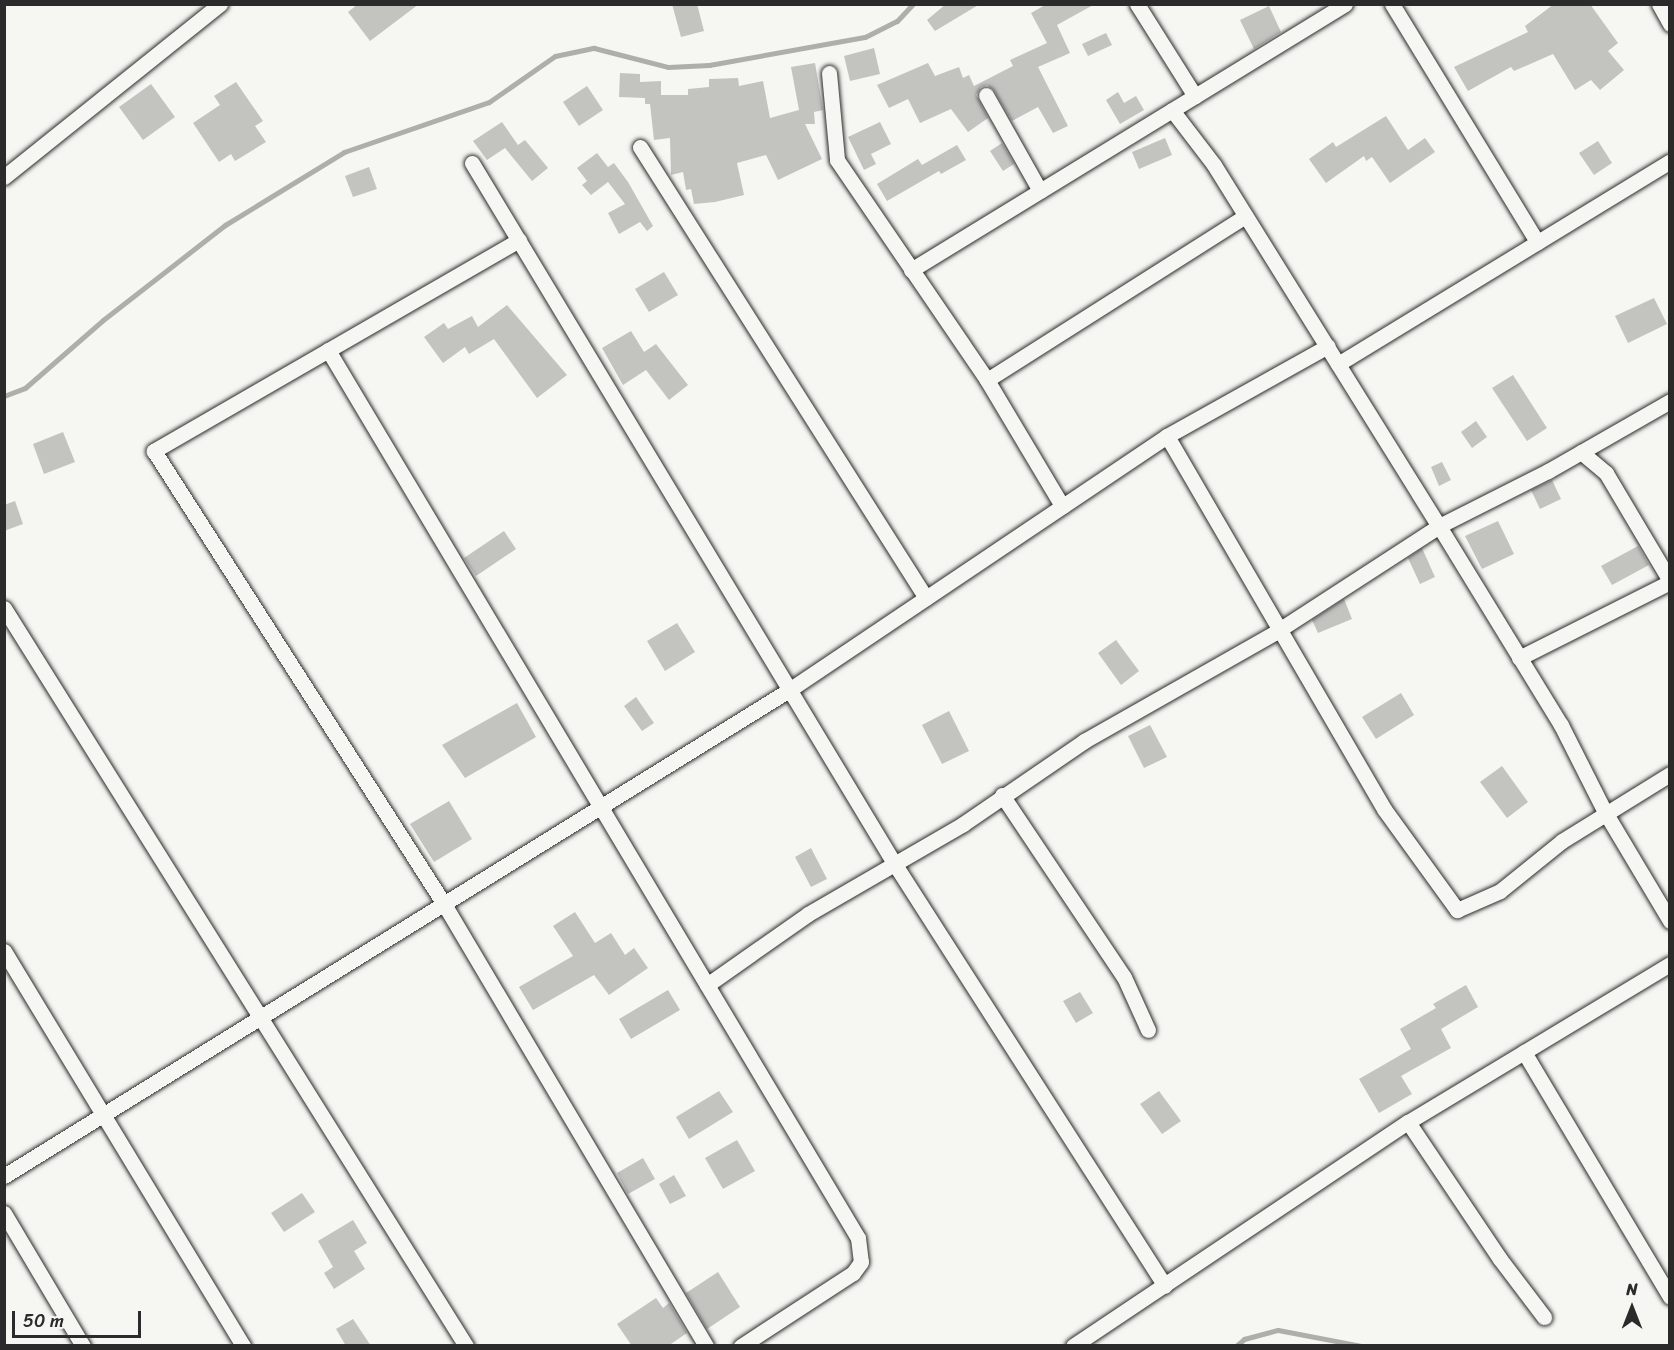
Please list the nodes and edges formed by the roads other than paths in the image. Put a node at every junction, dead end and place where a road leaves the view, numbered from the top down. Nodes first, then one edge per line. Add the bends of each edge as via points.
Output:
1 (220, 4) edge
2 (1137, 4) edge
3 (1345, 4) edge
4 (1392, 4) edge
5 (1659, 4) edge
6 (1670, 24) edge
7 (829, 73) dead end
8 (986, 95) dead end
9 (1195, 96) junction
10 (1172, 110) junction
11 (640, 147) dead end
12 (1670, 161) edge
13 (472, 163) dead end
14 (4, 177) edge
15 (1040, 191) junction
16 (1245, 216) junction
17 (519, 240) junction
18 (1538, 242) junction
19 (911, 270) junction
20 (1328, 346) junction
21 (328, 350) junction
22 (1338, 363) junction
23 (987, 380) junction
24 (1670, 401) edge
25 (1167, 436) junction
26 (1581, 452) junction
27 (1062, 506) junction
28 (1439, 526) junction
29 (1670, 582) edge
30 (926, 598) junction
31 (4, 608) edge
32 (1279, 630) junction
33 (1519, 658) junction
34 (789, 690) junction
35 (1670, 774) edge
36 (1002, 795) junction
37 (601, 807) junction
38 (1605, 812) junction
39 (894, 863) junction
40 (444, 904) junction
41 (1670, 921) edge
42 (4, 951) edge
43 (1670, 964) edge
44 (707, 985) junction
45 (263, 1016) junction
46 (1148, 1030) dead end
47 (1524, 1052) junction
48 (104, 1114) junction
49 (1408, 1122) junction
50 (4, 1176) edge
51 (4, 1213) edge
52 (1165, 1286) junction
53 (1670, 1297) edge
54 (1544, 1317) dead end
55 (240, 1344) edge
56 (83, 1346) edge
57 (466, 1346) edge
58 (706, 1346) edge
59 (741, 1346) edge
60 (1073, 1346) edge

1 - 14 street
2 - 9 street
3 - 9 street
4 - 18 street
5 - 6 street
7 - 19 street via 837,160
8 - 15 street
9 - 10 street
10 - 15 street
10 - 16 street via 1214,165
11 - 30 street
12 - 18 street
13 - 17 street
15 - 19 street
16 - 20 street
16 - 23 street
17 - 21 street
17 - 34 street
18 - 22 street
19 - 23 street
20 - 22 street
20 - 25 street
21 - 37 street
21 - 40 street via 154,451
22 - 28 street
23 - 27 street
24 - 26 street
25 - 27 street
25 - 32 street
26 - 28 street
26 - 29 street via 1606,473
27 - 30 street
28 - 32 street
28 - 33 street
29 - 33 street
30 - 34 street
31 - 45 street
32 - 36 street via 1084,741
32 - 38 street via 1384,809 1457,910 1500,891
33 - 38 street via 1561,724
34 - 37 street
34 - 39 street
35 - 38 street
36 - 39 street via 963,824
36 - 46 street via 1124,977
37 - 40 street
37 - 44 street
38 - 41 street
39 - 44 street via 808,914
39 - 52 street
40 - 45 street
40 - 58 street
42 - 48 street
43 - 47 street
44 - 59 street via 858,1238 861,1252 861,1262 853,1273
45 - 48 street
45 - 57 street
47 - 49 street
47 - 53 street
48 - 50 street
48 - 55 street
49 - 52 street
49 - 54 street
51 - 56 street
52 - 60 street

